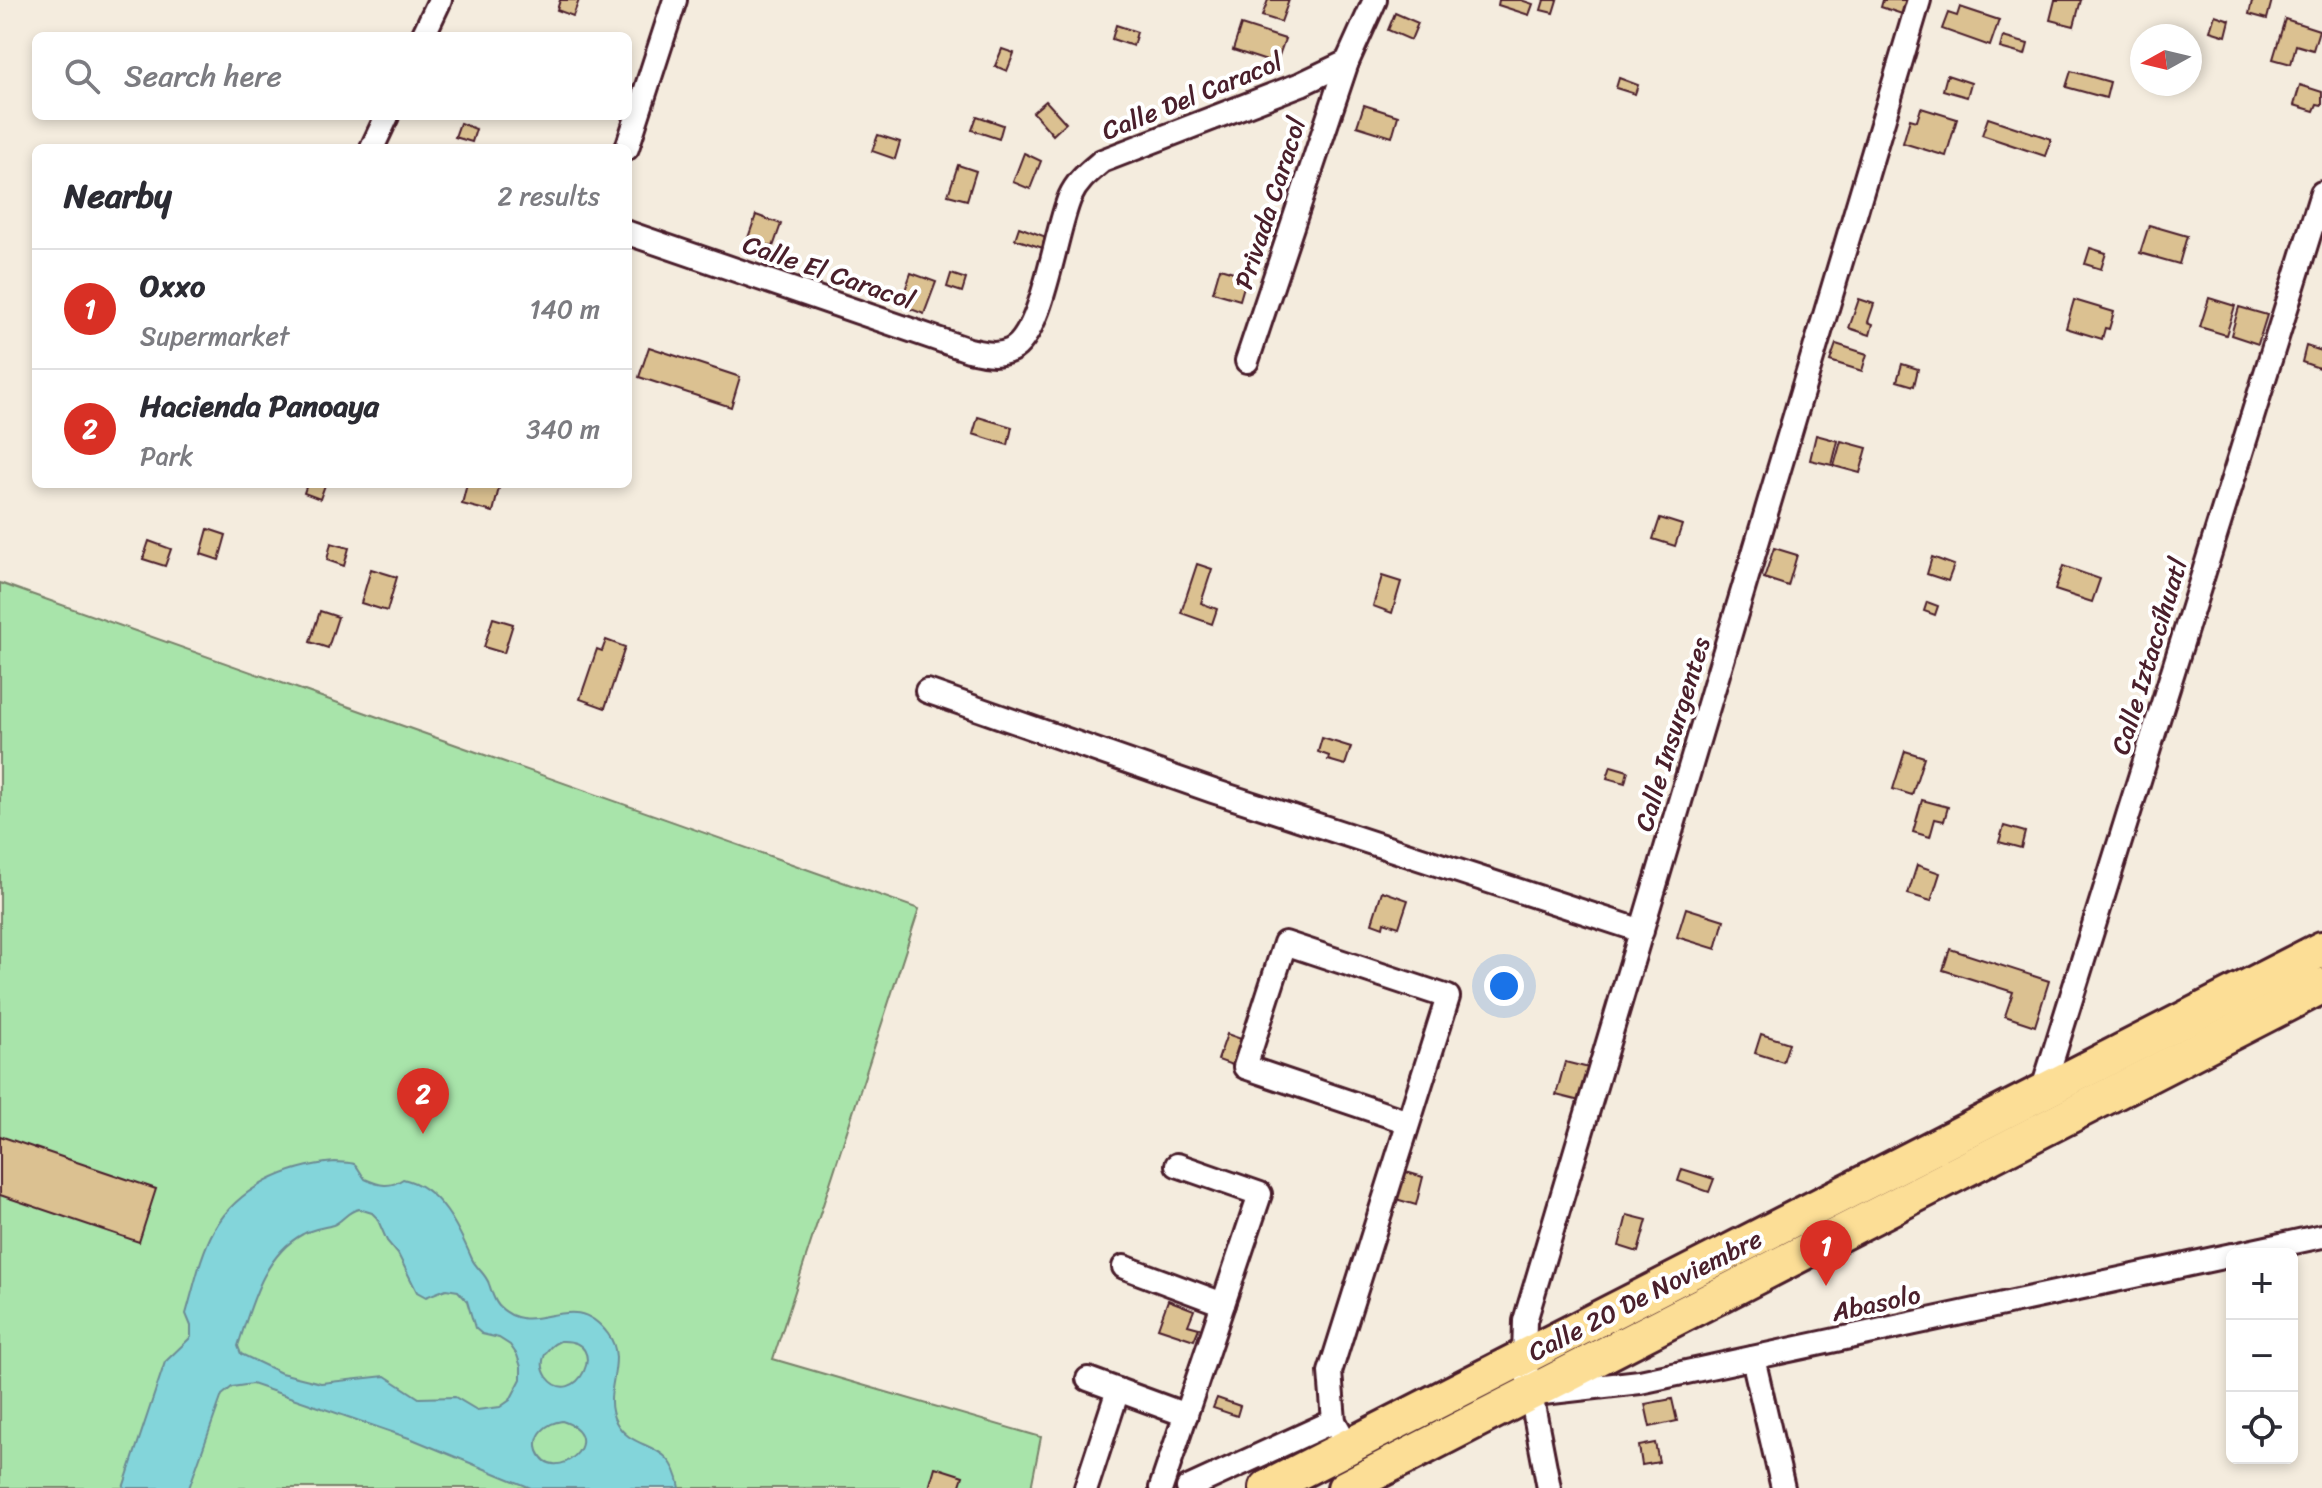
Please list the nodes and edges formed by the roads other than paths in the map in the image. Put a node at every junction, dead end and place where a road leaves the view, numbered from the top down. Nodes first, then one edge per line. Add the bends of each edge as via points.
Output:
1 (440, 0) edge
2 (675, 0) edge
3 (1375, 0) edge
4 (1919, 0) edge
5 (425, 32) edge
6 (1347, 62) junction
7 (385, 120) edge
8 (374, 144) edge
9 (628, 144) edge
10 (2322, 193) edge
11 (632, 234) edge
12 (1013, 349) joint
13 (1247, 361) dead end
14 (927, 691) dead end
15 (1642, 931) junction
16 (2322, 949) edge
17 (2322, 986) edge
18 (2043, 1091) junction
19 (1408, 1122) junction
20 (2030, 1135) junction
21 (1177, 1165) dead end
22 (2322, 1236) edge
23 (2267, 1248) edge
24 (2226, 1256) edge
25 (1124, 1267) dead end
26 (1223, 1304) junction
27 (1524, 1358) junction
28 (1753, 1358) junction
29 (1088, 1379) dead end
30 (1118, 1390) junction
31 (1530, 1395) junction
32 (1186, 1415) junction
33 (1341, 1433) junction
34 (1086, 1488) edge
35 (1161, 1488) edge
36 (1188, 1488) edge
37 (1267, 1488) edge
38 (1345, 1488) edge
39 (1549, 1488) edge
40 (1783, 1488) edge

1 - 5 street
2 - 9 street
3 - 6 street
4 - 15 street, Calle Insurgentes
6 - 12 street, Calle Del Caracol via 1102,161 1079,180 1069,198 1038,308
6 - 13 street, Privada Caracol
7 - 8 street
10 - 18 street, Calle Iztaccíhuatl
11 - 12 street, Calle El Caracol via 969,350 994,355
14 - 15 street
15 - 27 street, Calle Insurgentes via 1525,1321
16 - 18 main road, Calle 20 De Noviembre
17 - 20 main road, Calle 20 De Noviembre
18 - 20 street, Calle Iztaccíhuatl
18 - 27 main road, Calle 20 De Noviembre
19 - 19 street via 1245,1067 1285,943 1448,997
19 - 33 street via 1330,1372
20 - 31 main road, Calle 20 De Noviembre
21 - 26 street via 1260,1194
22 - 23 street
24 - 28 street, Abasolo
25 - 26 street
26 - 32 street
27 - 31 street, Calle Insurgentes
27 - 33 main road, Calle 20 De Noviembre
28 - 31 street, Abasolo via 1640,1382
28 - 40 street
29 - 30 street
30 - 32 street
30 - 34 street
31 - 38 main road, Calle 20 De Noviembre
31 - 39 street, Calle Insurgentes
32 - 35 street
33 - 36 street
33 - 37 main road, Calle 20 De Noviembre

